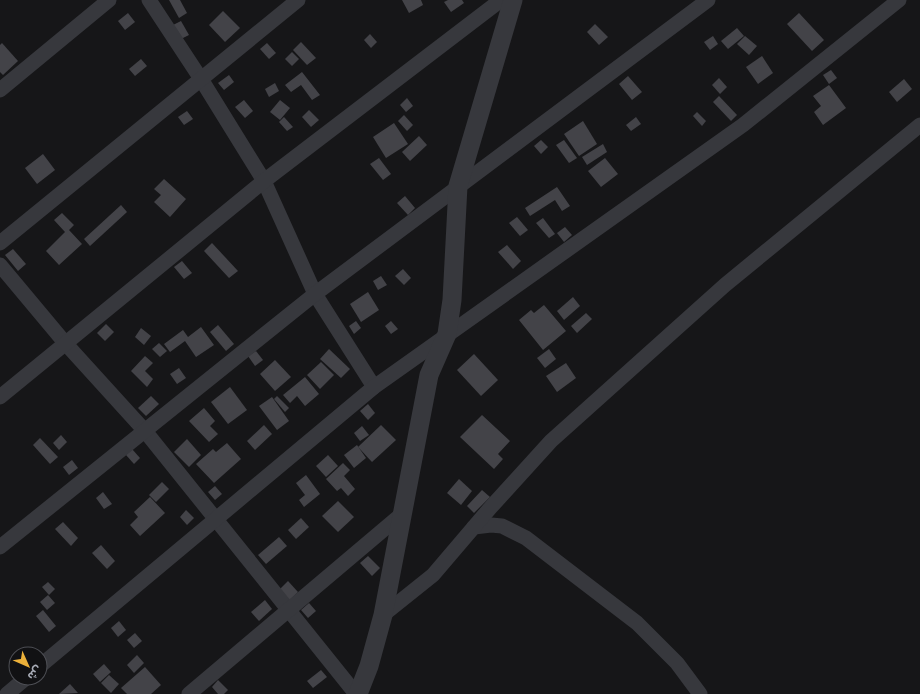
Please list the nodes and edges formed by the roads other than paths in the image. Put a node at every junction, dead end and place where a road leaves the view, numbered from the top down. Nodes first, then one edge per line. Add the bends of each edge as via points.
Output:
1 (109, 0) edge
2 (149, 0) edge
3 (298, 0) edge
4 (501, 0) edge
5 (513, 0) edge
6 (708, 0) edge
7 (899, 0) edge
8 (201, 79) junction
9 (0, 90) edge
10 (920, 125) edge
11 (264, 181) junction
12 (458, 186) junction
13 (0, 243) edge
14 (0, 265) edge
15 (314, 294) junction
16 (447, 334) junction
17 (66, 344) junction
18 (374, 387) junction
19 (0, 397) edge
20 (145, 431) junction
21 (402, 514) junction
22 (216, 519) junction
23 (474, 527) junction
24 (0, 548) edge
25 (288, 609) junction
26 (383, 615) junction
27 (48, 659) edge
28 (16, 686) edge
29 (7, 694) edge
30 (189, 694) edge
31 (357, 694) edge
32 (700, 694) edge

1 - 9 street
2 - 8 street
3 - 8 street
4 - 11 street
5 - 12 street
6 - 12 street
7 - 16 street via 743,125
8 - 11 street
8 - 13 street
10 - 23 street via 724,285 551,441
11 - 15 street
11 - 17 street
12 - 15 street
12 - 16 street via 452,300
14 - 17 street
15 - 18 street
15 - 20 street
16 - 18 street
16 - 21 street via 429,375
17 - 19 street
17 - 20 street
18 - 22 street
20 - 22 street
20 - 24 street
21 - 25 street
21 - 26 street
22 - 25 street
22 - 27 street
23 - 26 street via 433,575
23 - 32 street via 502,526 526,538 637,623 677,663
25 - 30 street
25 - 31 street
26 - 31 street via 369,666
28 - 29 street

